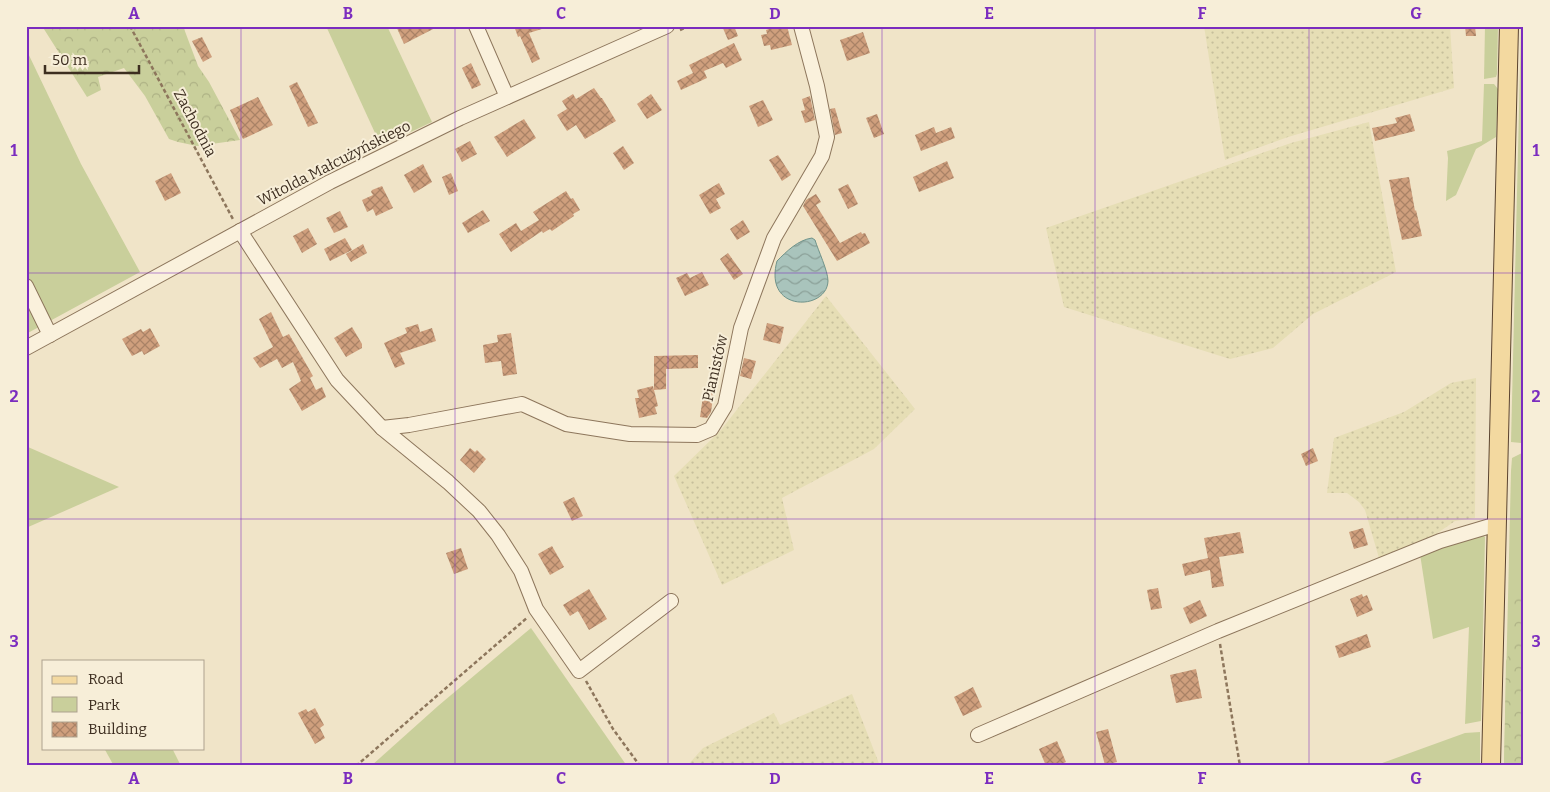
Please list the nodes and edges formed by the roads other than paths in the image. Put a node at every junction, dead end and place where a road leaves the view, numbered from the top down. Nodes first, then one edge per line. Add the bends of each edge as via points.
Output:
1 (476, 26) edge
2 (667, 26) edge
3 (801, 26) edge
4 (1509, 26) edge
5 (507, 97) junction
6 (240, 231) junction
7 (26, 286) edge
8 (50, 335) junction
9 (26, 348) edge
10 (382, 428) junction
11 (1497, 524) junction
12 (672, 601) dead end
13 (978, 735) dead end
14 (1491, 766) edge

1 - 5 street
2 - 5 street, Witolda Małcużyńskiego
3 - 10 street, Pianistów via 827,137 822,156 774,238 741,328 725,406 711,429 697,435 630,434 566,424 522,404
4 - 11 main road
5 - 6 street, Witolda Małcużyńskiego via 339,178
6 - 8 street, Witolda Małcużyńskiego
6 - 10 street via 337,380
7 - 8 street
8 - 9 street, Witolda Małcużyńskiego
10 - 12 street via 448,482 498,534 521,571 536,609 579,671
11 - 13 street via 1440,540
11 - 14 main road

